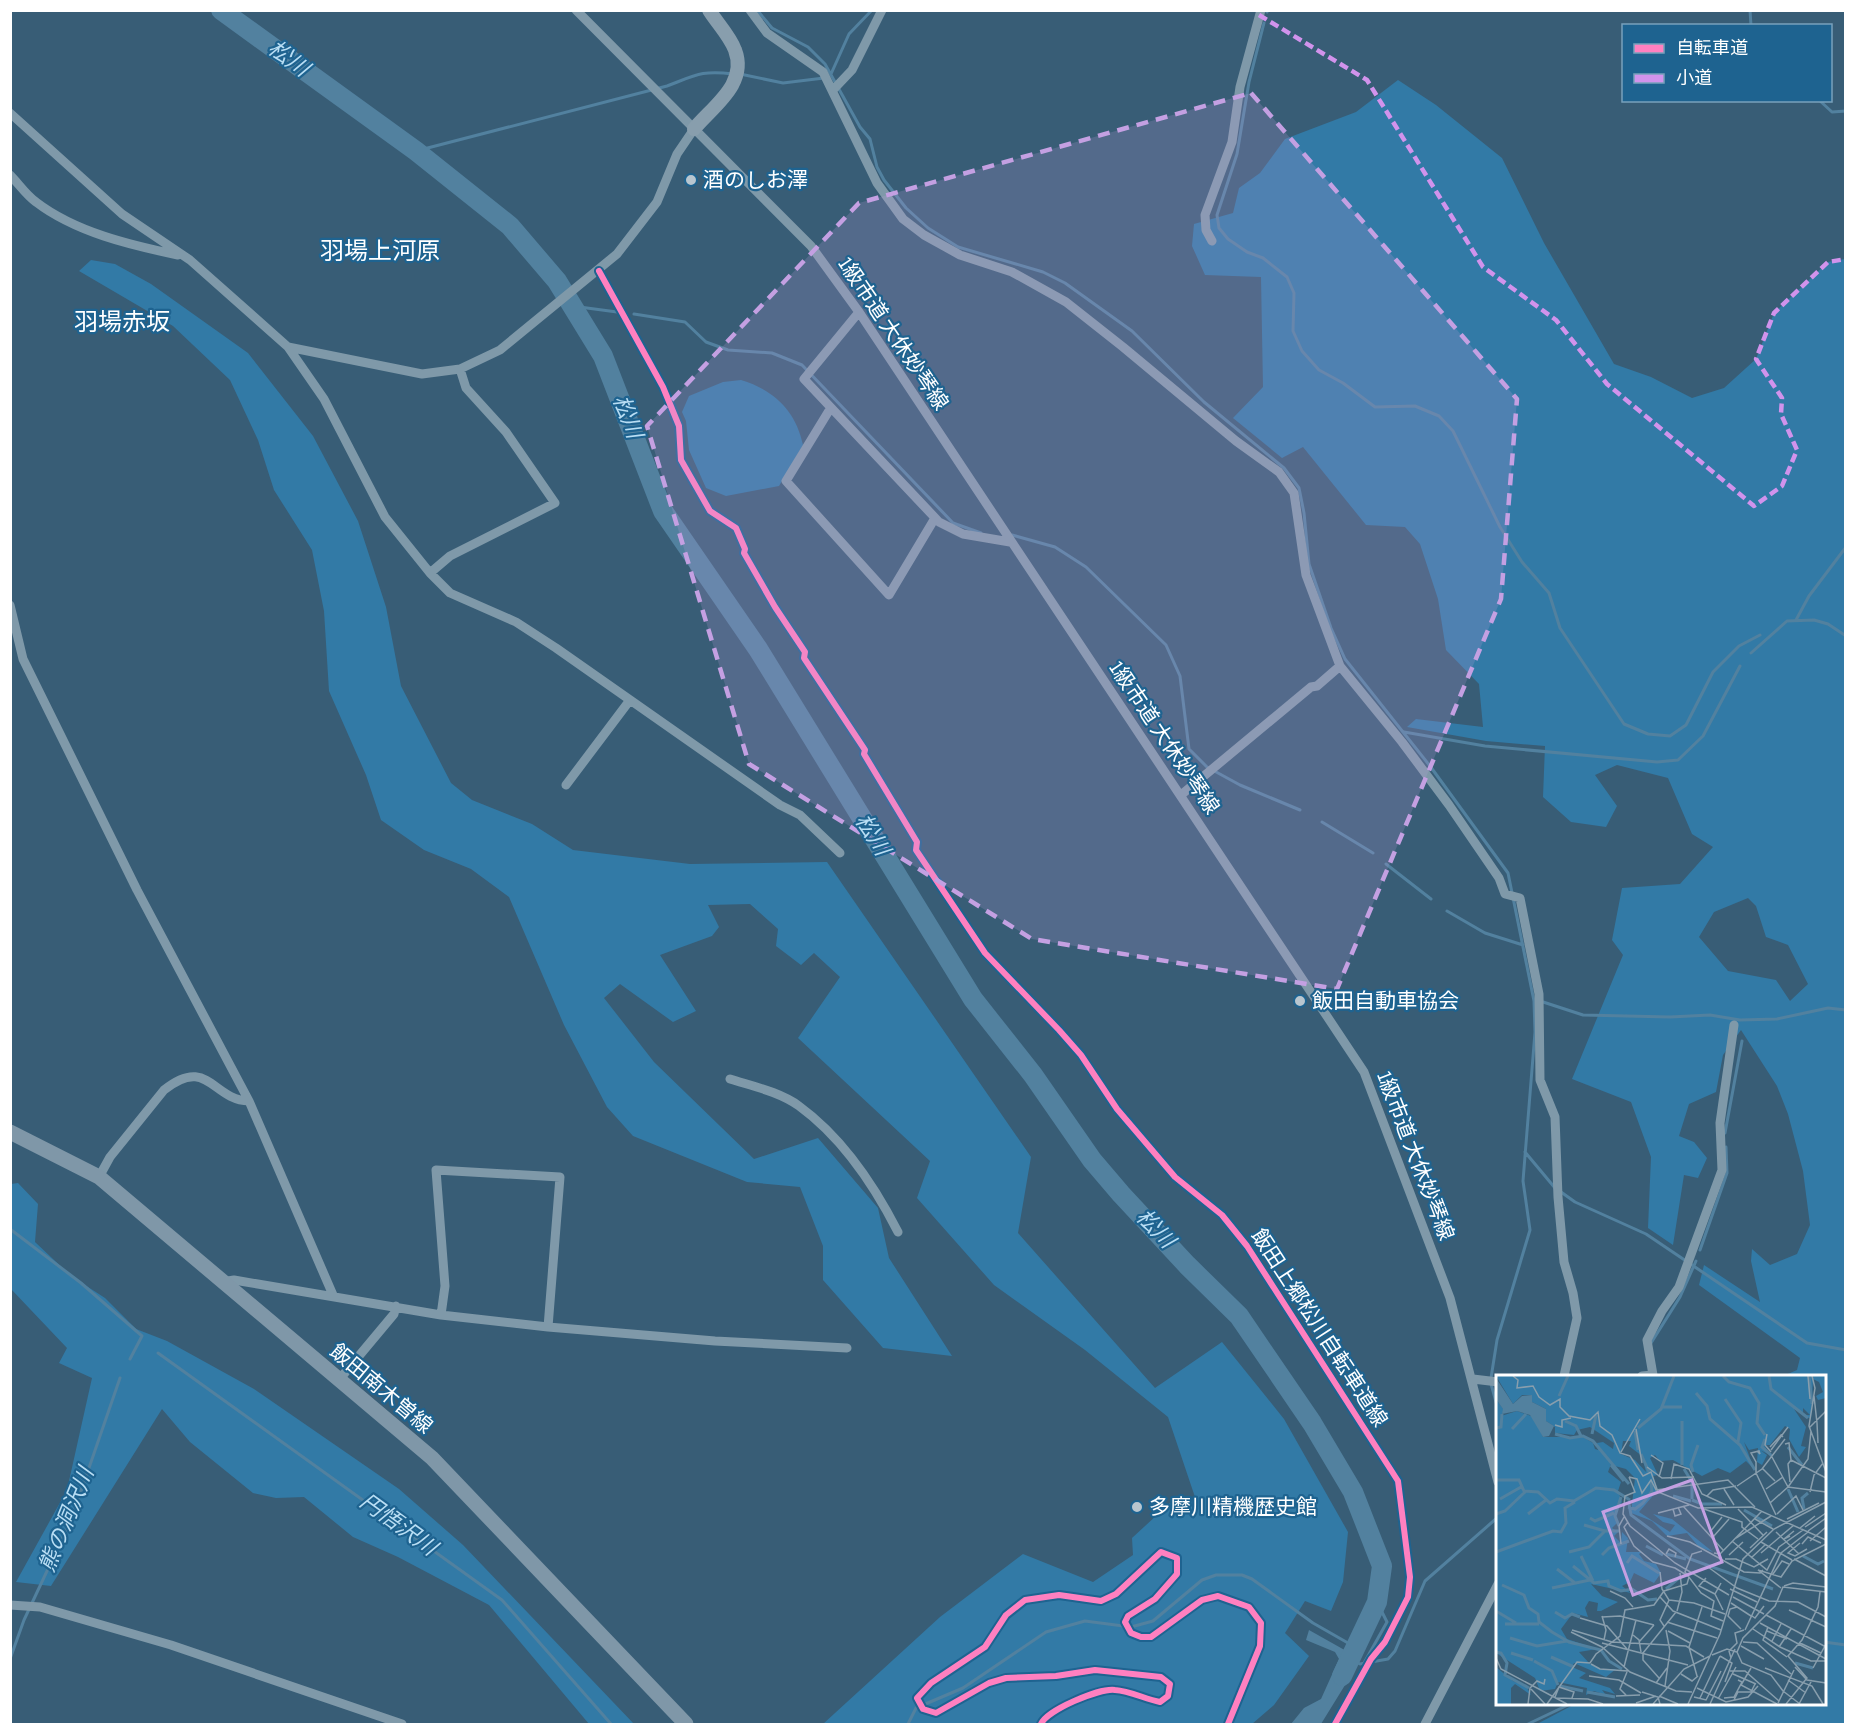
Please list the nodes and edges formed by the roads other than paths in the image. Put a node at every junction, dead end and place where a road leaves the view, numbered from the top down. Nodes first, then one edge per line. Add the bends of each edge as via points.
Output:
1 (576, 10) edge
2 (709, 10) edge
3 (750, 10) edge
4 (882, 10) edge
5 (1261, 10) edge
6 (837, 88) junction
7 (10, 113) edge
8 (694, 129) junction
9 (10, 175) edge
10 (1212, 241) dead end
11 (182, 255) junction
12 (859, 312) junction
13 (288, 347) junction
14 (460, 369) junction
15 (830, 409) junction
16 (935, 518) junction
17 (1010, 542) junction
18 (430, 573) junction
19 (10, 605) edge
20 (14, 639) edge
21 (1340, 666) junction
22 (630, 700) junction
23 (566, 785) dead end
24 (1181, 795) junction
25 (840, 853) dead end
26 (1734, 1025) dead end
27 (730, 1079) dead end
28 (249, 1101) junction
29 (10, 1132) edge
30 (99, 1178) junction
31 (898, 1232) dead end
32 (222, 1282) junction
33 (333, 1295) junction
34 (396, 1306) junction
35 (441, 1315) junction
36 (548, 1327) junction
37 (847, 1348) dead end
38 (1564, 1375) edge
39 (1653, 1375) edge
40 (1473, 1380) junction
41 (338, 1381) junction
42 (1496, 1382) edge
43 (1496, 1478) edge
44 (1496, 1586) edge
45 (15, 1606) edge
46 (402, 1725) edge
47 (686, 1725) edge
48 (1425, 1725) edge

1 - 8 street, 1級市道 大休妙琴線
2 - 8 street via 735,50 736,74 732,88
3 - 6 street via 767,33
4 - 6 street via 852,70
5 - 10 street via 1240,87 1232,142 1206,215 1206,230
6 - 21 street via 877,183 903,219 960,255 1012,272 1065,302 1280,472 1294,493 1306,575
7 - 11 street via 122,214
8 - 12 street, 1級市道 大休妙琴線 via 811,246
8 - 14 street via 677,154 652,208 617,254 500,350
9 - 11 street via 35,202 72,223
11 - 13 street
12 - 15 street via 804,379
12 - 17 street, 1級市道 大休妙琴線
13 - 14 street via 422,374
13 - 18 street via 324,399 386,517
14 - 18 street via 466,388 507,432 555,503 450,556
15 - 16 street
15 - 16 street via 786,481 889,595
16 - 17 street via 963,534
17 - 24 street, 1級市道 大休妙琴線
18 - 22 street via 450,592 516,622
19 - 20 street
20 - 28 street via 137,890
21 - 24 street
21 - 38 street via 1449,805 1499,878 1505,894 1520,898 1539,994 1540,1080 1555,1117 1564,1262 1577,1318
22 - 23 street
22 - 25 street via 800,815
24 - 40 street, 1級市道 大休妙琴線 via 1364,1072 1450,1298
26 - 39 street via 1720,1123 1722,1170 1687,1269 1647,1340
27 - 31 street via 798,1105 822,1126 877,1190
28 - 30 street via 234,1098 200,1077 174,1081 110,1157
28 - 33 street
29 - 30 main road, 飯田南木曽線
30 - 32 main road, 飯田南木曽線
32 - 33 street via 234,1280
32 - 41 main road, 飯田南木曽線
33 - 34 street
34 - 35 street
34 - 41 street via 394,1314
35 - 36 street
35 - 36 street via 445,1286 436,1170 560,1177
36 - 37 street
40 - 42 street
40 - 43 street, 1級市道 大休妙琴線
41 - 47 main road, 飯田南木曽線 via 432,1458
44 - 48 street
45 - 46 street via 40,1607 171,1645

